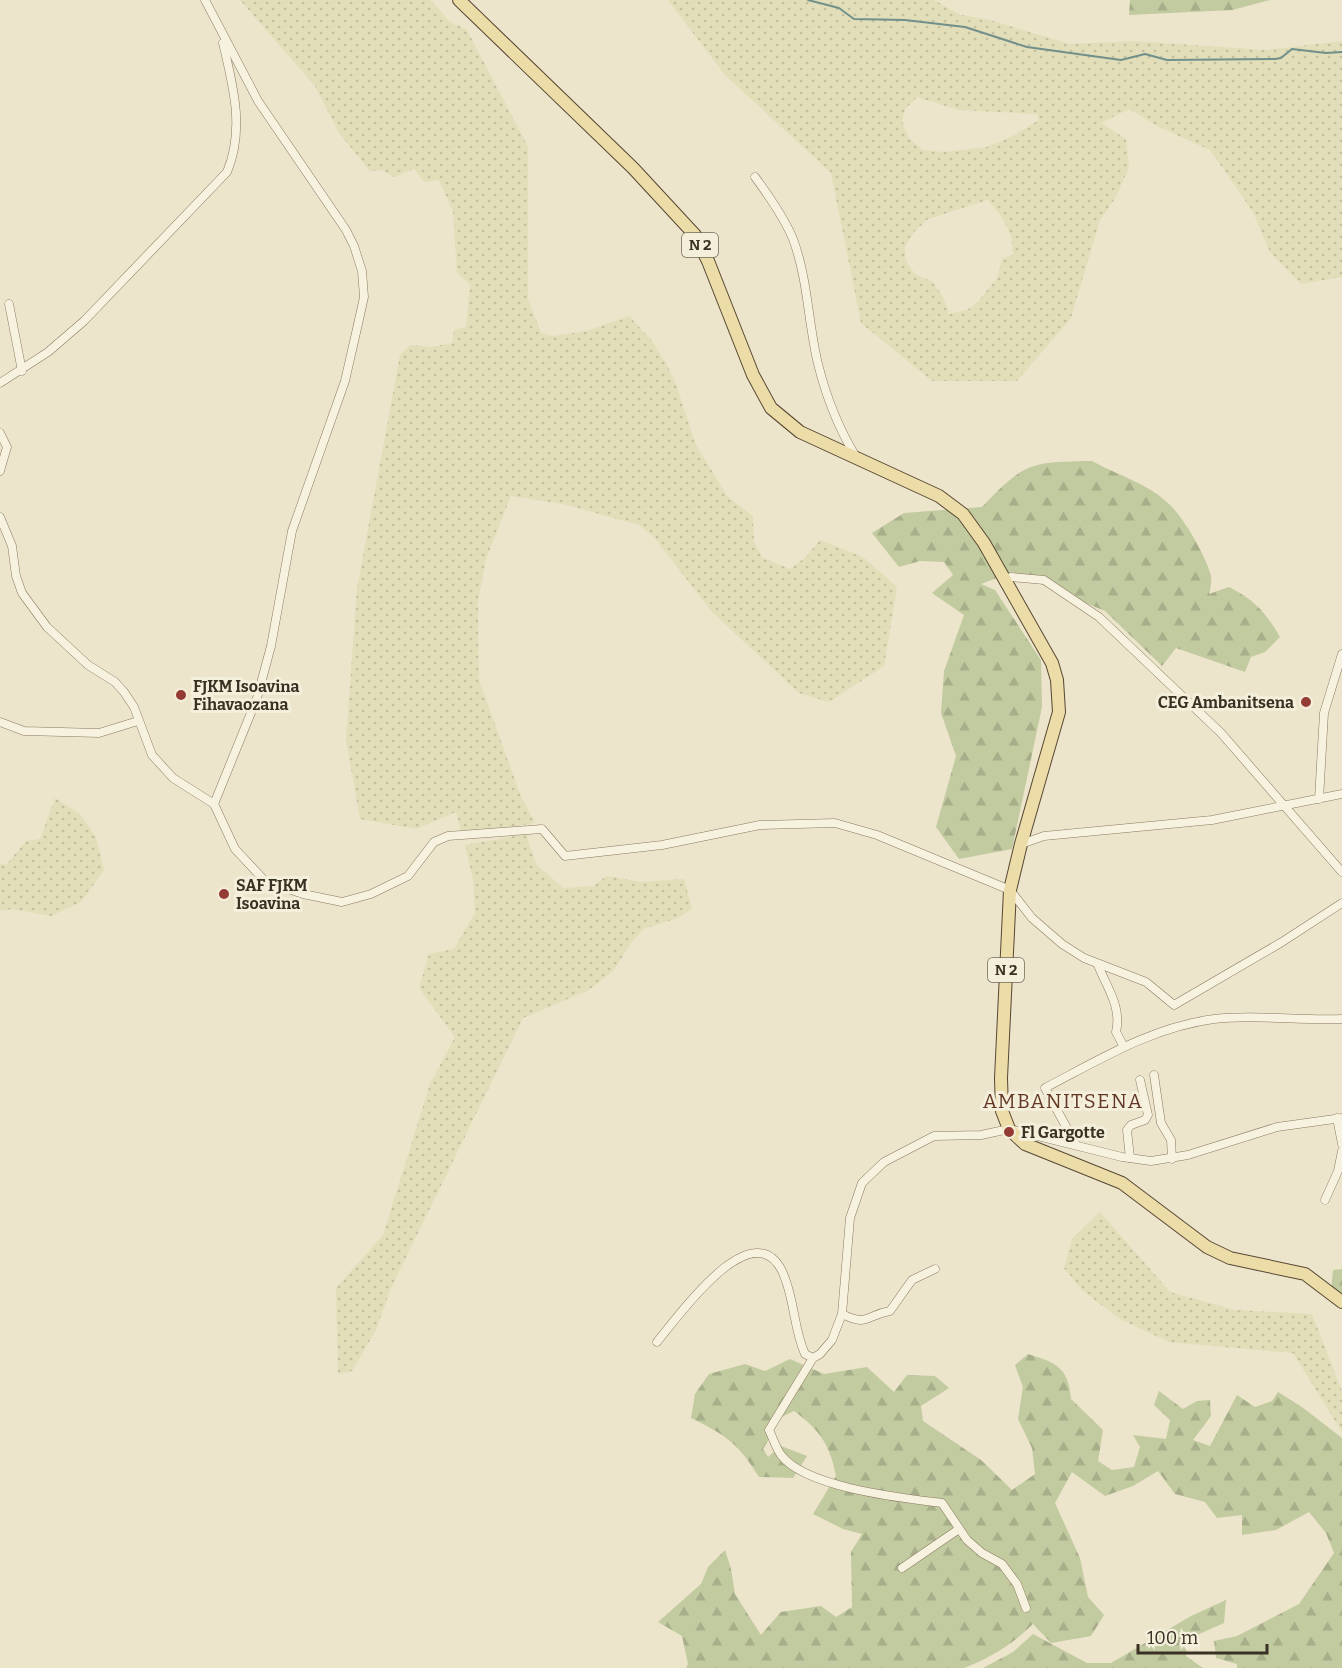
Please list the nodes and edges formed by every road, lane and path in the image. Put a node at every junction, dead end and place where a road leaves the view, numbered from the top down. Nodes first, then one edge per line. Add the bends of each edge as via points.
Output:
1 (205, 0) edge
2 (459, 0) edge
3 (220, 32) junction
4 (755, 177) dead end
5 (9, 304) dead end
6 (22, 371) junction
7 (0, 383) edge
8 (0, 433) edge
9 (857, 458) junction
10 (0, 471) edge
11 (0, 517) edge
12 (1004, 579) junction
13 (1342, 654) edge
14 (138, 721) junction
15 (0, 722) edge
16 (1342, 794) edge
17 (1319, 799) junction
18 (214, 804) junction
19 (1286, 807) junction
20 (1021, 844) junction
21 (1342, 872) edge
22 (1010, 890) junction
23 (1342, 903) edge
24 (1098, 964) junction
25 (1342, 1019) edge
26 (1124, 1047) junction
27 (1154, 1075) dead end
28 (1140, 1080) dead end
29 (1340, 1118) edge
30 (1009, 1129) junction
31 (1075, 1143) junction
32 (1342, 1144) edge
33 (1342, 1151) edge
34 (1130, 1158) junction
35 (1172, 1159) junction
36 (1325, 1200) dead end
37 (935, 1269) dead end
38 (1342, 1302) edge
39 (842, 1314) junction
40 (657, 1342) dead end
41 (813, 1358) junction
42 (959, 1528) junction
43 (902, 1568) dead end
44 (1026, 1608) dead end

1 - 3 street
2 - 9 main road, N 2 via 682,217 708,261 753,375 771,408 800,432
3 - 6 street via 238,130 227,172 84,321
3 - 18 street via 258,101 346,230 362,271 364,297 345,381 292,531 271,646 257,698
4 - 9 street via 792,237 801,264 818,365 830,402
5 - 6 street
6 - 7 street
8 - 10 street via 7,447
9 - 12 main road, N 2 via 954,506 973,527
11 - 14 street via 12,546 21,593 47,627 87,665 115,682 134,707
12 - 19 street via 1044,580 1099,617 1221,733
12 - 20 main road, N 2 via 1052,663 1059,700 1059,712
13 - 17 street via 1324,713
14 - 15 street via 99,733 24,731
14 - 18 street via 152,755 173,778
16 - 17 street
17 - 19 street
18 - 22 street via 235,849 265,881 342,902 408,876 434,842 448,836 542,829 565,856 662,845 760,825 835,823 877,835
19 - 20 street via 1212,820 1044,836
19 - 21 street
20 - 22 main road, N 2
22 - 24 street via 1032,918 1062,944
22 - 30 main road, N 2 via 1001,1078 1002,1111
23 - 24 street via 1174,1005 1146,982
24 - 26 street via 1115,1001 1119,1019 1116,1032
25 - 26 street via 1212,1020 1172,1028
26 - 31 street via 1045,1088
27 - 35 street via 1161,1123 1171,1140
28 - 34 street via 1148,1114 1127,1130
29 - 32 street
29 - 35 street via 1277,1127
30 - 31 street
30 - 38 main road via 1025,1144 1122,1183 1207,1247 1230,1258 1305,1274
30 - 39 street via 981,1135 934,1136 871,1173 856,1194 850,1218
31 - 34 street
33 - 36 street
34 - 35 street
37 - 39 street via 912,1280 890,1311 866,1322
39 - 41 street via 832,1340
40 - 41 street via 729,1263 759,1252 771,1256 780,1268 792,1293 801,1344 805,1354
41 - 42 street via 769,1430 782,1456 813,1478 894,1497 942,1503
42 - 43 street
42 - 44 street via 982,1553 1002,1564 1017,1584

